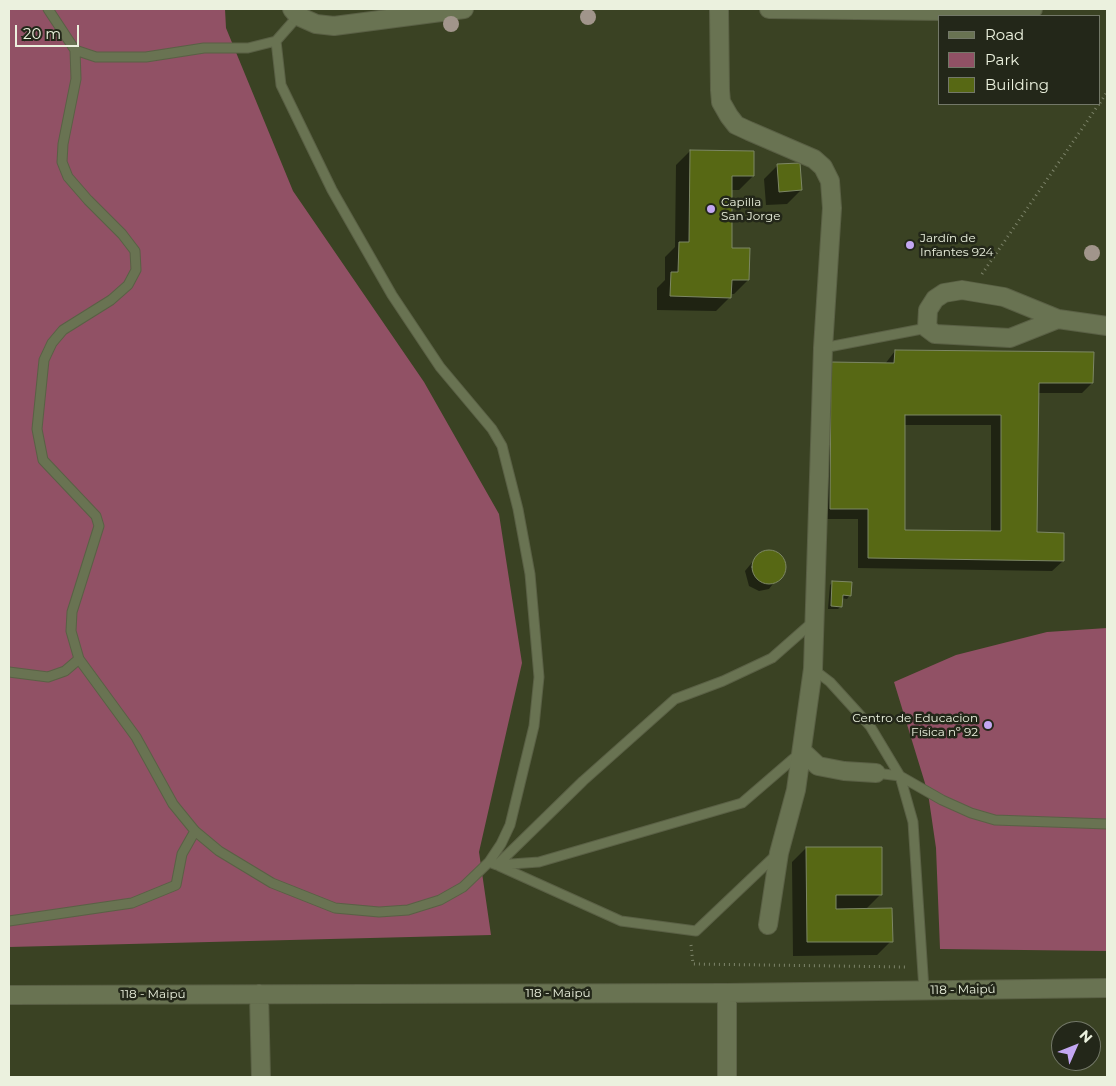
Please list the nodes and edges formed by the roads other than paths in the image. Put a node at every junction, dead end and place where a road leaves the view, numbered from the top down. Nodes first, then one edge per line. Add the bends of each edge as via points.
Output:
1 (48, 9) edge
2 (464, 9) edge
3 (719, 9) edge
4 (769, 9) edge
5 (1032, 9) edge
6 (295, 13) edge
7 (276, 41) junction
8 (75, 50) junction
9 (1058, 319) junction
10 (1107, 326) edge
11 (927, 328) junction
12 (823, 348) junction
13 (816, 619) junction
14 (78, 659) junction
15 (813, 669) junction
16 (9, 672) edge
17 (802, 751) junction
18 (876, 773) joint
19 (900, 776) junction
20 (1107, 824) edge
21 (195, 831) junction
22 (779, 853) junction
23 (493, 863) junction
24 (9, 921) edge
25 (768, 925) dead end
26 (1107, 988) edge
27 (924, 990) junction
28 (727, 993) junction
29 (259, 994) junction
30 (9, 995) edge
31 (261, 1077) edge
32 (728, 1077) edge

1 - 8 lane
2 - 6 street via 334,26 316,24
3 - 12 street via 721,102 728,116 736,125 814,159 830,180 832,208
4 - 5 street via 944,12
6 - 7 lane
7 - 8 lane via 248,48 204,48 146,56 96,57
7 - 23 lane via 281,84 332,190 392,295 440,367 502,446 530,574 539,677 534,726 510,825
8 - 14 lane via 76,79 62,162 68,177 135,251 136,270 128,285 111,300 64,330 52,342 44,360 37,429 43,460 96,516 99,526 72,612 71,631
9 - 10 street
9 - 11 street via 1010,338 934,334
9 - 11 street via 1004,297 962,290 944,293 935,299 928,310
11 - 12 lane
12 - 13 street
13 - 15 street
13 - 23 lane via 772,658 675,699
14 - 16 lane via 65,671 48,677
14 - 21 lane via 136,738 174,804
15 - 17 street
15 - 19 lane via 830,682 870,726
17 - 18 street via 818,766
17 - 22 street via 796,790
17 - 23 lane via 742,803 539,862
18 - 19 lane
19 - 20 lane via 942,800 995,820
19 - 27 lane via 913,822
21 - 23 lane via 272,883 335,908 355,912 408,910 440,900 463,887
21 - 24 lane via 182,854 176,885 132,903
22 - 23 lane via 696,931 621,922
22 - 25 street
26 - 27 street, 118 - Maipú
27 - 28 street, 118 - Maipú
28 - 29 street, 118 - Maipú
28 - 32 street
29 - 30 street, 118 - Maipú
29 - 31 street

